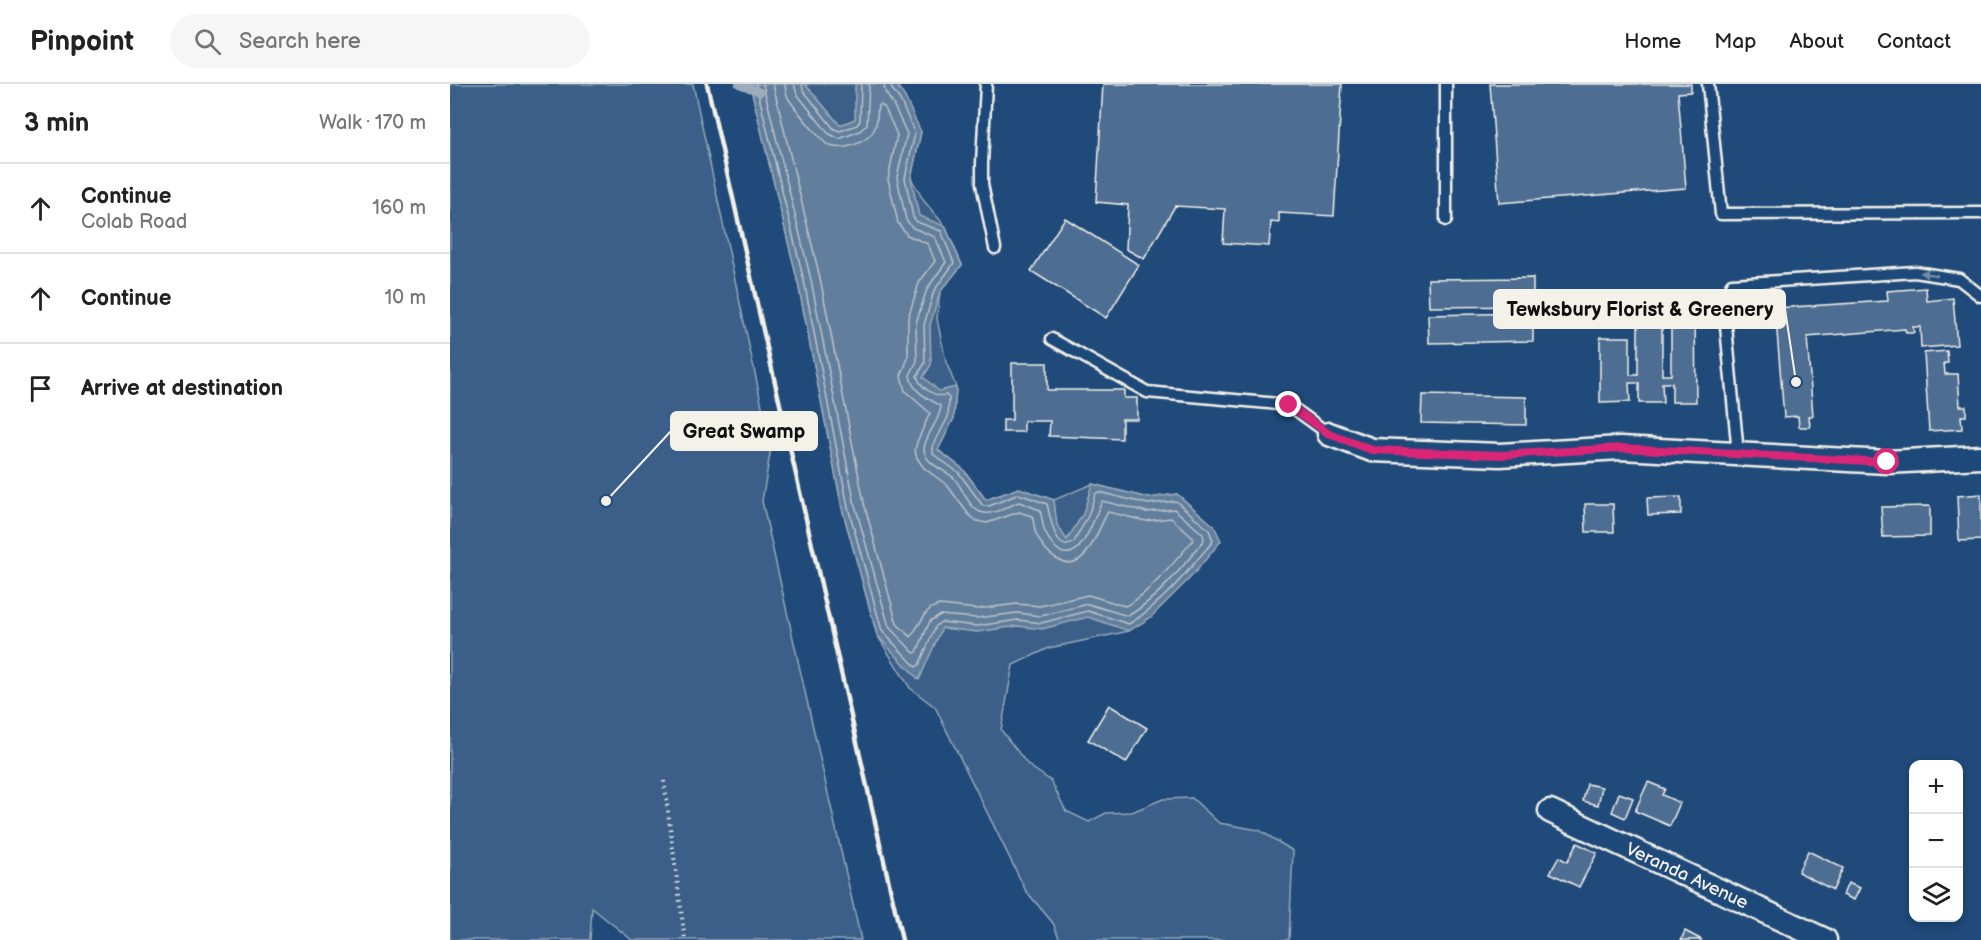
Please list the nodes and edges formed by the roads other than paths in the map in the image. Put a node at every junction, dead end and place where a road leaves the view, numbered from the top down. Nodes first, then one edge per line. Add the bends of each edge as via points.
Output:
1 (986, 84) edge
2 (1446, 84) edge
3 (1708, 84) edge
4 (1981, 213) edge
5 (1446, 220) dead end
6 (995, 248) dead end
7 (1981, 296) edge
8 (1052, 339) dead end
9 (1329, 434) joint
10 (1738, 454) junction
11 (1981, 457) edge
12 (1550, 811) dead end
13 (1825, 940) edge

1 - 6 lane via 982,184
2 - 5 lane
3 - 4 lane via 1721,214
7 -> 10 lane via 1959,279 1915,272 1732,284 1724,305
8 - 9 lane via 1146,392 1289,405
9 - 10 street via 1372,450 1500,455 1621,448
10 - 11 street via 1887,462
12 - 13 street, Veranda Avenue

